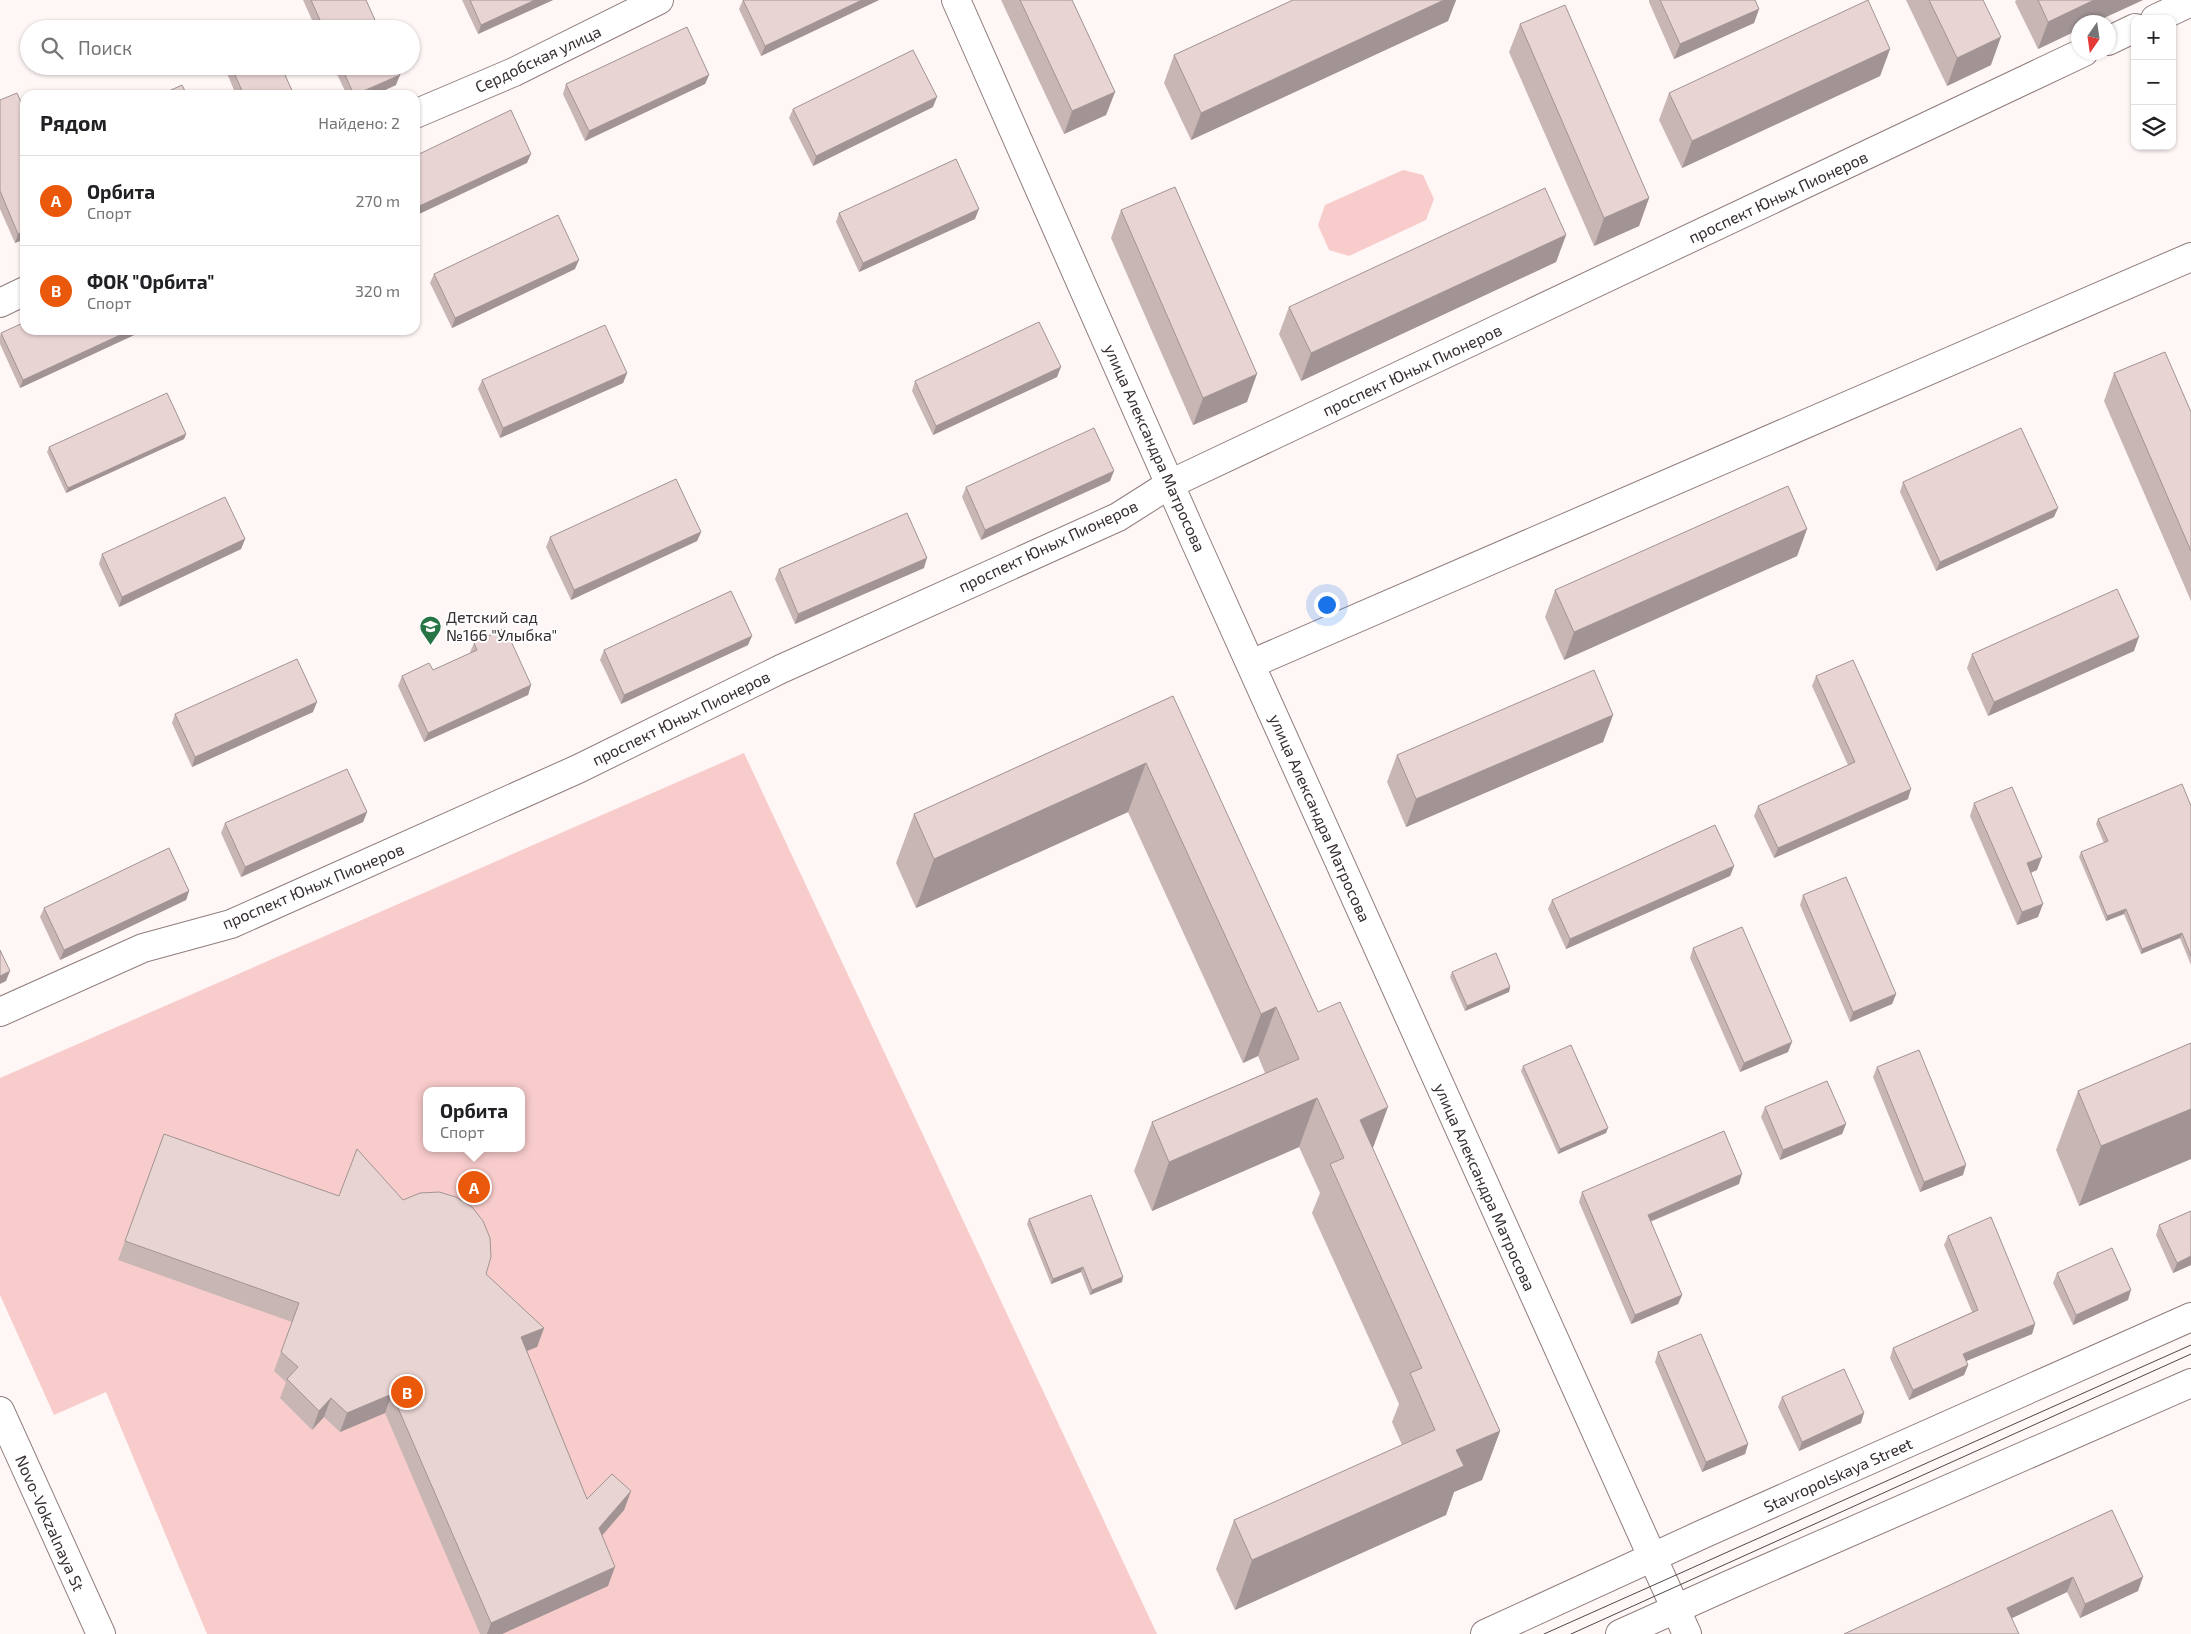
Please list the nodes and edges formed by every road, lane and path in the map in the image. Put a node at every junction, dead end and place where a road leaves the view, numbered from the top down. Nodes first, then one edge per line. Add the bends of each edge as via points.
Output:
1 (659, 0) edge
2 (956, 0) edge
3 (2191, 2) edge
4 (2163, 15) edge
5 (2131, 30) edge
6 (2116, 37) edge
7 (2071, 58) edge
8 (420, 112) edge
9 (2191, 257) edge
10 (20, 293) edge
11 (0, 302) edge
12 (1170, 484) junction
13 (1251, 664) junction
14 (0, 1012) edge
15 (2191, 1317) edge
16 (2191, 1383) edge
17 (0, 1411) edge
18 (1653, 1557) junction
19 (1675, 1609) junction
20 (100, 1634) edge
21 (1485, 1634) edge
22 (1620, 1634) edge
23 (1687, 1634) edge

1 - 8 street, Сердобская улица via 514,72
2 - 12 street, улица Александра Матросова
3 - 4 street
5 - 6 street
7 - 12 street, проспект Юных Пионеров
9 - 13 street
10 - 11 street
12 - 13 street, улица Александра Матросова
12 - 14 street, проспект Юных Пионеров via 1118,517 781,670 578,769 231,924 143,948
13 - 18 street, улица Александра Матросова
15 - 18 street, Stavropolskaya Street
16 - 19 street
17 - 20 street, Novo-Vokzalnaya St
18 - 19 street, улица Александра Матросова
18 - 21 street, Stavropolskaya Street
19 - 22 street
19 - 23 street, улица Александра Матросова

